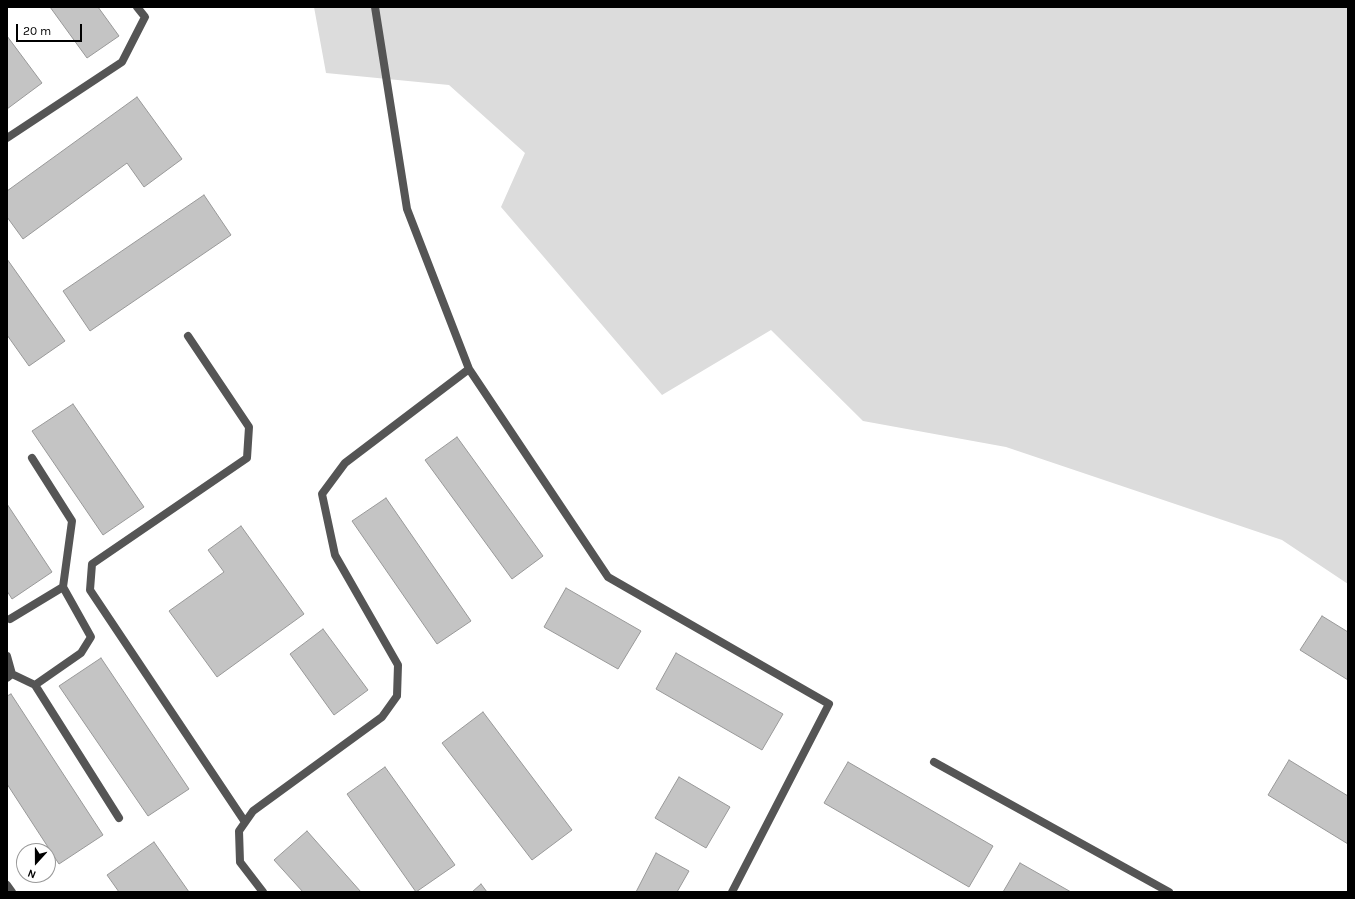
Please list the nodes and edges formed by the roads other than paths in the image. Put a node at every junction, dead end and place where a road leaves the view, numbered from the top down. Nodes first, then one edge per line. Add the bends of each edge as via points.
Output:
1 (137, 7) edge
2 (375, 7) edge
3 (7, 138) edge
4 (188, 336) dead end
5 (469, 369) junction
6 (32, 458) dead end
7 (63, 587) junction
8 (8, 619) edge
9 (7, 656) edge
10 (10, 676) edge
11 (34, 685) junction
12 (934, 762) dead end
13 (119, 818) dead end
14 (245, 822) junction
15 (7, 885) edge
16 (12, 892) edge
17 (263, 892) edge
18 (732, 892) edge
19 (1168, 892) edge

1 - 3 street via 145,18 122,62
2 - 5 street via 407,209
4 - 14 street via 249,427 247,458 92,564 90,590
5 - 14 street via 345,463 322,494 335,555 398,665 398,696 382,717 253,811
5 - 18 street via 608,577 829,704
6 - 7 street via 72,521
7 - 8 street
7 - 11 street via 91,637 81,653
9 - 10 street
10 - 11 street
11 - 13 street
12 - 19 street
14 - 17 street via 239,831 240,862
15 - 16 street

